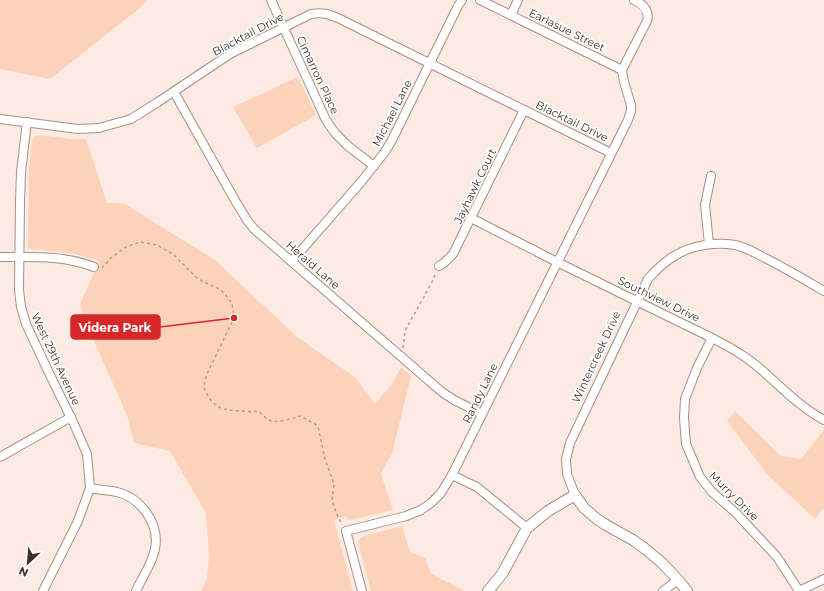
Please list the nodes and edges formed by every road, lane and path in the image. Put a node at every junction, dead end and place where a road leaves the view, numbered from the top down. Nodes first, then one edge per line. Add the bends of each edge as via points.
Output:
1 (271, 0) edge
2 (462, 0) edge
3 (480, 0) edge
4 (518, 0) edge
5 (634, 0) edge
6 (510, 15) junction
7 (283, 27) junction
8 (430, 63) junction
9 (622, 70) junction
10 (174, 92) junction
11 (524, 110) junction
12 (0, 119) edge
13 (27, 122) junction
14 (611, 153) junction
15 (374, 166) junction
16 (711, 176) dead end
17 (471, 218) junction
18 (709, 244) junction
19 (0, 257) edge
20 (19, 257) junction
21 (292, 261) junction
22 (557, 262) junction
23 (439, 266) joint
24 (94, 267) joint
25 (824, 291) edge
26 (636, 300) junction
27 (712, 338) junction
28 (398, 354) junction
29 (482, 414) junction
30 (71, 417) junction
31 (824, 420) edge
32 (0, 457) edge
33 (452, 475) junction
34 (90, 488) junction
35 (575, 495) junction
36 (527, 528) junction
37 (346, 531) junction
38 (824, 579) edge
39 (678, 580) junction
40 (43, 591) edge
41 (136, 591) edge
42 (362, 591) edge
43 (488, 591) edge
44 (663, 591) edge
45 (686, 591) edge
46 (799, 591) edge

1 - 7 street, Cimarron Place
2 - 8 street, Michael Lane
3 - 6 street, Earlasue Street
4 - 6 street
5 - 9 street via 647,10 647,21
6 - 9 street, Earlasue Street
7 - 8 street, Blacktail Drive via 311,14 330,14
7 - 10 street, Blacktail Drive via 230,54
7 - 15 street, Cimarron Place via 326,120 348,146
8 - 11 street, Blacktail Drive
8 - 15 street, Michael Lane via 391,142
9 - 14 street, Randy Lane via 631,111
10 - 13 street, Blacktail Drive via 131,119 99,128 78,129
10 - 21 street, Herald Lane via 247,220
11 - 14 street, Blacktail Drive
11 - 17 street, Jayhawk Court
12 - 13 street, Blacktail Drive
13 - 20 street, West 29th Avenue via 21,172
14 - 22 street, Randy Lane
15 - 21 street, Michael Lane
16 - 18 street via 705,204
17 - 22 street, Southview Drive
17 - 23 street, Jayhawk Court via 454,254
18 - 25 street, Wintercreek Drive via 735,245 752,251
18 - 26 street, Wintercreek Drive via 675,255 648,279
19 - 20 street
20 - 24 street via 68,259
20 - 30 street, West 29th Avenue via 19,290 23,316
21 - 28 street, Herald Lane
22 - 26 street, Southview Drive
22 - 29 street, Randy Lane
23 - 28 path via 405,331 404,347
24 - 37 path via 100,269 126,247 140,242 157,245 173,254 198,279 221,290 232,303 234,318 204,382 206,394 224,409 253,412 255,410 269,420 278,422 301,416 318,426 325,459 334,484 332,501
26 - 27 street, Southview Drive
26 - 35 street, Wintercreek Drive via 570,443 566,459 567,474
27 - 31 street, Southview Drive via 736,350 792,398
27 - 46 street, Murry Drive via 685,399 686,444 700,477 777,557
28 - 29 street, Herald Lane via 442,392
29 - 33 street, Randy Lane
30 - 32 street
30 - 34 street, West 29th Avenue via 87,454
33 - 36 street via 477,487
33 - 37 street, Randy Lane via 441,493 421,510
34 - 40 street, West 29th Avenue via 78,520
34 - 41 street via 118,492 132,499 144,508 151,522 156,548
35 - 36 street via 548,511
35 - 39 street, Wintercreek Drive via 584,508 648,551
36 - 43 street via 502,574
37 - 42 street
38 - 46 street
39 - 44 street
39 - 45 street, Wintercreek Drive

